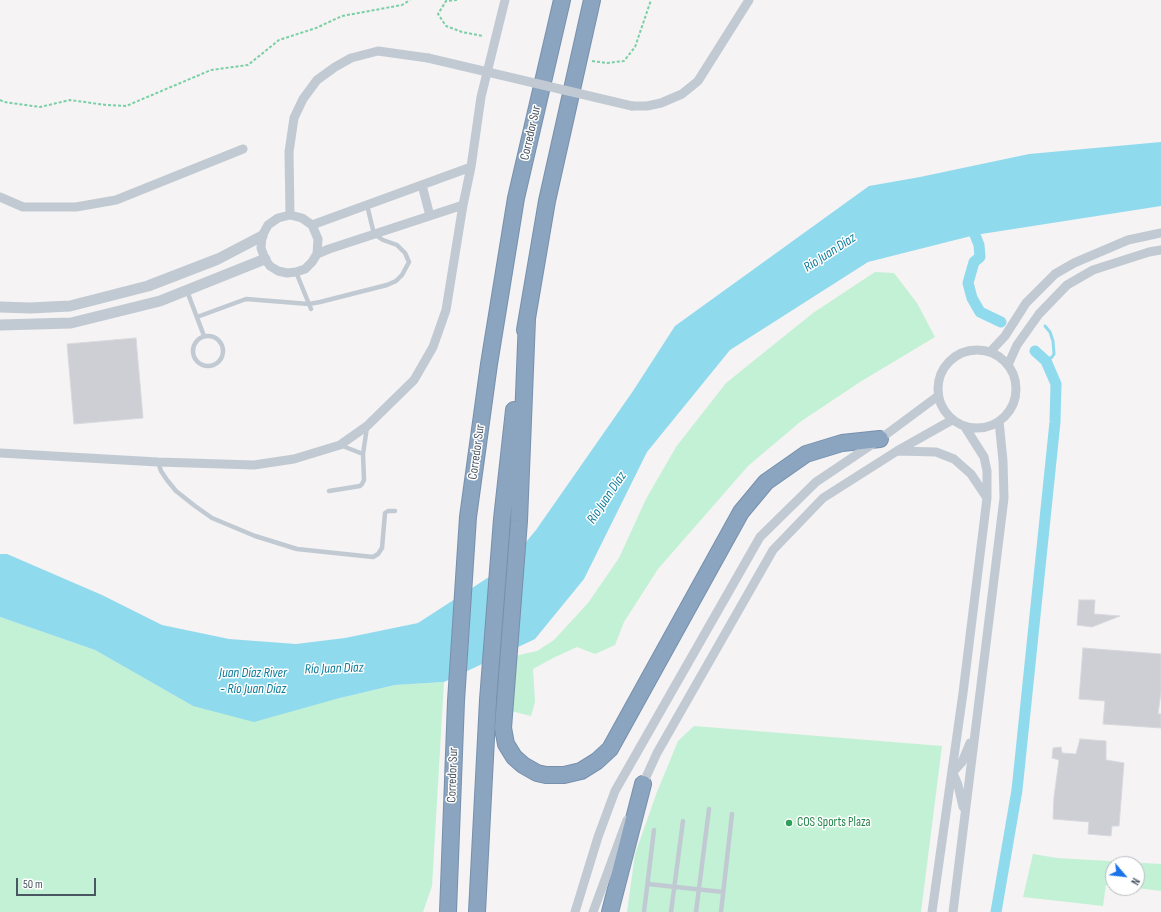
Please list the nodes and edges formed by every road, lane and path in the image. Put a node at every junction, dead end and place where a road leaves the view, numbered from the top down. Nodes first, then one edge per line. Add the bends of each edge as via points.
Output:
1 (410, 0) edge
2 (457, 0) edge
3 (505, 0) edge
4 (562, 0) edge
5 (592, 0) edge
6 (651, 0) edge
7 (749, 0) edge
8 (482, 36) dead end
9 (592, 61) dead end
10 (0, 100) edge
11 (243, 149) dead end
12 (471, 167) junction
13 (422, 185) junction
14 (0, 197) edge
15 (367, 205) junction
16 (463, 205) junction
17 (290, 215) junction
18 (430, 216) junction
19 (312, 225) junction
20 (1161, 233) edge
21 (374, 234) junction
22 (262, 236) junction
23 (1161, 250) edge
24 (316, 254) junction
25 (265, 259) junction
26 (296, 272) junction
27 (187, 291) junction
28 (0, 306) edge
29 (310, 306) junction
30 (198, 317) junction
31 (527, 319) junction
32 (0, 326) edge
33 (204, 336) junction
34 (990, 352) junction
35 (1008, 365) junction
36 (938, 396) junction
37 (952, 420) junction
38 (999, 421) junction
39 (367, 426) junction
40 (965, 427) junction
41 (880, 440) junction
42 (340, 445) junction
43 (896, 451) junction
44 (0, 454) edge
45 (363, 454) junction
46 (158, 462) junction
47 (329, 491) dead end
48 (987, 498) junction
49 (395, 511) dead end
50 (976, 724) junction
51 (953, 772) junction
52 (643, 784) junction
53 (709, 809) dead end
54 (732, 814) dead end
55 (683, 821) dead end
56 (964, 829) junction
57 (654, 830) dead end
58 (648, 884) junction
59 (674, 886) junction
60 (698, 890) junction
61 (723, 892) junction
62 (448, 912) edge
63 (477, 912) edge
64 (575, 912) edge
65 (593, 912) edge
66 (610, 912) edge
67 (644, 912) edge
68 (671, 912) edge
69 (696, 912) edge
70 (721, 912) edge
71 (932, 912) edge
72 (953, 912) edge

1 - 10 path via 402,5 342,16 280,40 248,65 210,70 126,106 106,106 70,100 40,107
2 - 8 path via 446,1 438,14 446,26
3 - 12 street via 481,96
4 - 62 highway, Corredor Sur via 516,198 468,517 456,701
5 - 31 highway via 547,201
6 - 9 path via 635,47 624,61
7 - 17 street, bridge via 698,81 682,94 647,106 632,106 428,58 378,51 351,58 317,80 303,99 294,118 289,152
11 - 14 street via 116,200 76,206 23,207
12 - 13 street
12 - 16 street
13 - 15 street
13 - 18 street
15 - 19 street
15 - 21 lane
16 - 18 street
16 - 39 street via 446,310 433,347 414,380
17 - 19 street via 302,218
17 - 22 street via 273,221
18 - 21 street
19 - 24 street via 318,239
20 - 34 street via 1128,240 1055,274 1026,303 1005,336
21 - 24 street
21 - 29 lane via 397,245 405,252 409,262 402,275 396,281
22 - 25 street via 261,248
22 - 28 street via 218,259 148,286 70,306
23 - 35 street via 1093,270 1067,285 1039,314 1017,345
24 - 26 street via 312,262
25 - 26 street via 278,271
25 - 27 street
26 - 29 lane
27 - 30 lane
27 - 32 street via 160,301 70,323
29 - 30 lane via 246,299
30 - 33 lane
31 - 41 highway via 519,521 504,735 509,750 518,761 537,772 554,775 572,774 590,766 603,756 614,742 741,512 766,482 806,454 842,443
31 - 63 highway via 510,438 502,519 488,700
33 - 33 lane via 195,343 193,354 200,364 211,365 220,358 222,347 215,338
34 - 35 street
34 - 36 street via 974,350 958,354 946,365 938,380
35 - 38 street via 1014,376 1016,388 1014,401
36 - 37 street via 943,409
36 - 41 street
37 - 40 street
37 - 43 street
38 - 40 street via 989,427
38 - 50 street via 1004,498
39 - 42 street
39 - 45 lane
40 - 48 street via 984,458 987,471
41 - 64 street via 816,482 760,537 615,791
42 - 45 lane
42 - 46 street via 294,459 254,465
43 - 48 street via 936,452 954,459 971,474
43 - 52 street via 824,498 773,550 657,753
44 - 46 street
45 - 47 lane via 362,484
46 - 49 lane via 164,476 176,490 212,518 260,538 297,549 373,557 382,548 385,513
48 - 51 street
50 - 51 street via 967,752
50 - 56 street
51 - 56 street via 962,800
51 - 71 street
52 - 65 street
52 - 66 highway
53 - 60 lane
54 - 61 lane
55 - 59 lane
56 - 72 street
57 - 58 lane
58 - 59 lane
58 - 67 lane
59 - 60 lane
59 - 68 lane
60 - 61 lane
60 - 69 lane
61 - 70 lane

